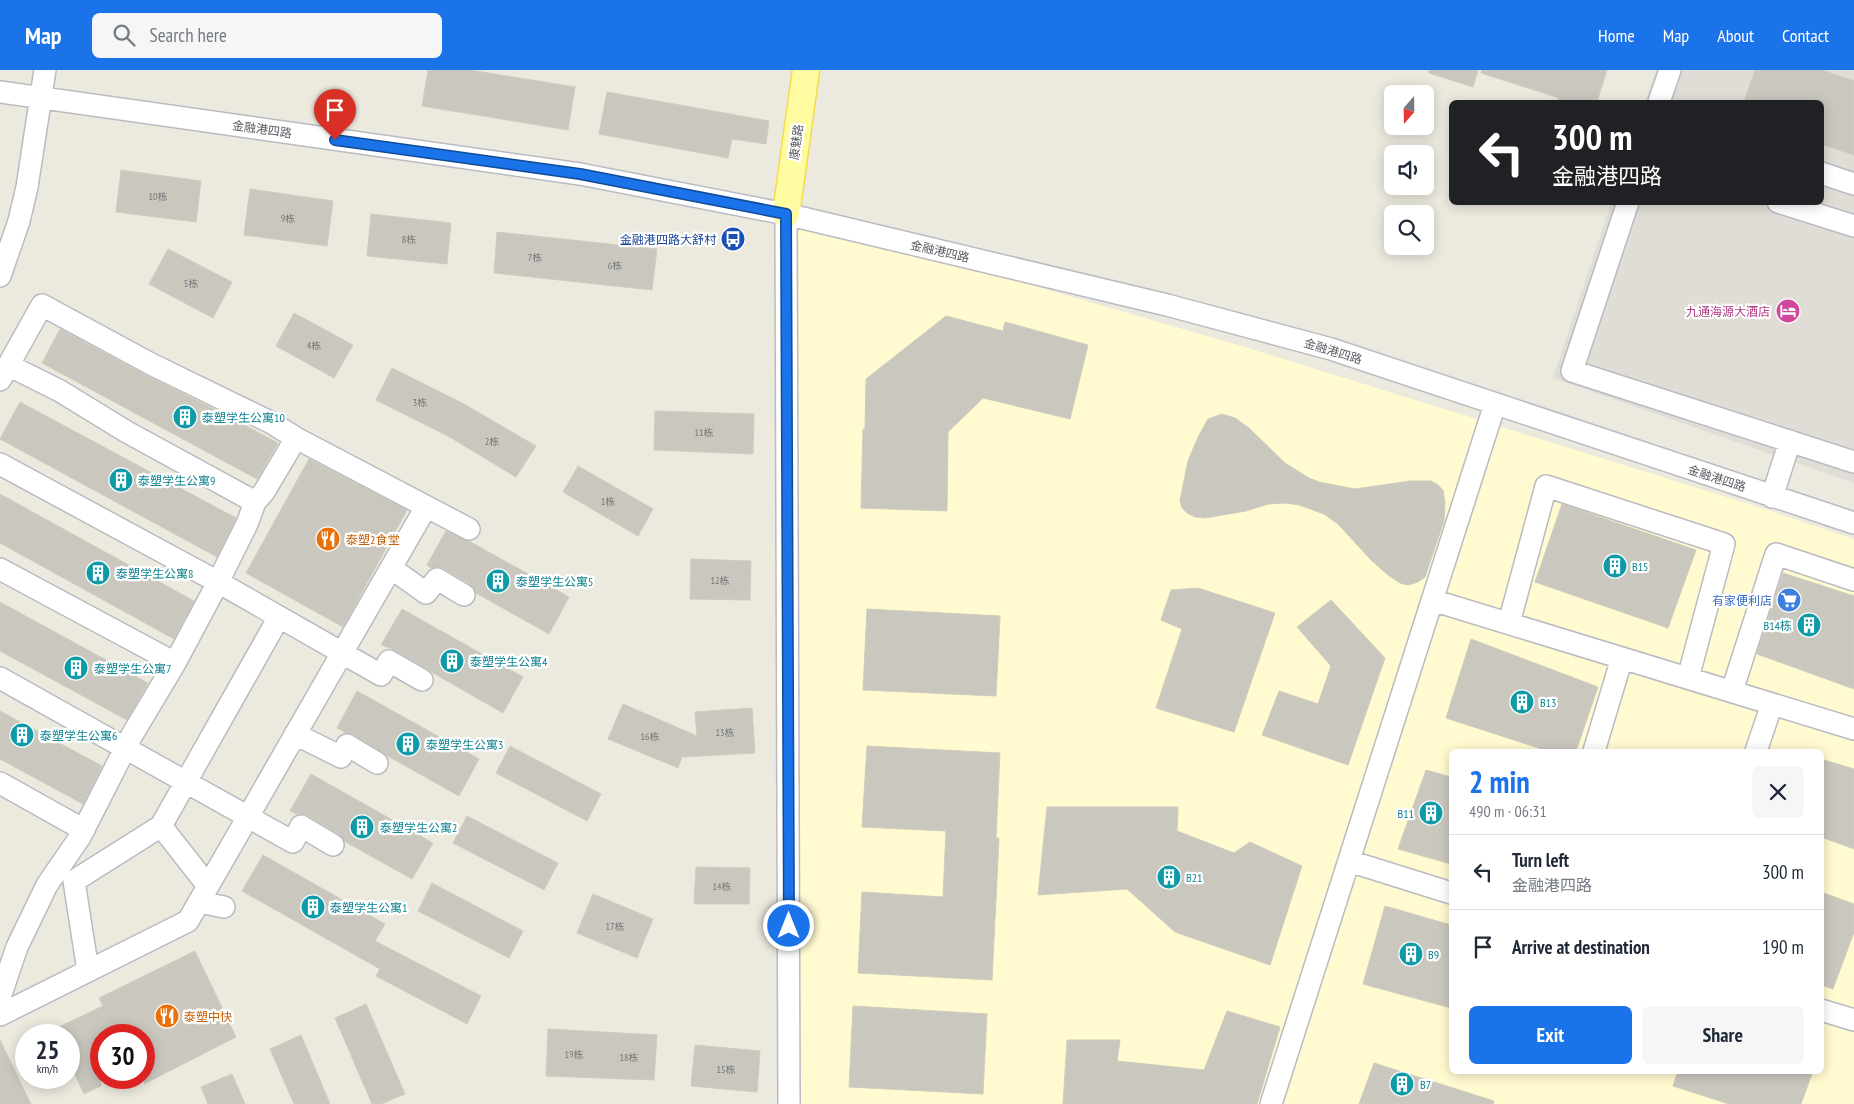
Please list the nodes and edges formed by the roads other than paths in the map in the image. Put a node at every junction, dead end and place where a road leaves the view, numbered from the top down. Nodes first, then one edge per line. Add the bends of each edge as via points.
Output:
1 (45, 70) edge
2 (806, 70) edge
3 (1670, 70) edge
4 (0, 92) edge
5 (42, 98) junction
6 (1660, 100) edge
7 (1824, 174) edge
8 (1854, 184) edge
9 (1627, 205) edge
10 (1788, 205) edge
11 (786, 214) junction
12 (1854, 226) edge
13 (0, 276) edge
14 (4, 373) edge
15 (1495, 404) junction
16 (296, 438) junction
17 (1790, 441) junction
18 (1854, 462) edge
19 (0, 464) edge
20 (1772, 496) junction
21 (255, 502) junction
22 (426, 506) junction
23 (1854, 523) edge
24 (469, 529) dead end
25 (391, 568) junction
26 (0, 569) edge
27 (1854, 580) edge
28 (218, 582) junction
29 (464, 595) dead end
30 (1432, 600) junction
31 (279, 616) junction
32 (1509, 623) junction
33 (343, 652) junction
34 (1622, 658) junction
35 (175, 663) junction
36 (0, 678) edge
37 (1688, 678) junction
38 (422, 680) dead end
39 (1732, 692) junction
40 (1772, 704) junction
41 (1854, 729) edge
42 (295, 734) junction
43 (126, 748) junction
44 (1595, 749) edge
45 (1757, 749) edge
46 (377, 763) dead end
47 (186, 782) junction
48 (0, 783) edge
49 (248, 817) junction
50 (161, 826) junction
51 (84, 830) junction
52 (333, 845) dead end
53 (1349, 861) junction
54 (1449, 892) edge
55 (203, 894) junction
56 (224, 907) dead end
57 (88, 971) junction
58 (0, 997) edge
59 (1824, 1011) edge
60 (0, 1015) edge
61 (1854, 1020) edge
62 (790, 1104) edge
63 (1271, 1104) edge

1 - 5 street
2 - 11 main road, 康魅路
3 - 6 street
4 - 5 street, 金融港四路
5 - 11 street, 金融港四路 via 580,174
5 - 13 street via 27,187
7 - 8 street
9 - 17 street via 1572,371
10 - 12 street
11 - 15 street, 金融港四路 via 1167,305 1331,349
11 - 62 street
14 - 16 street via 42,304
14 - 21 street via 60,391
15 - 20 street, 金融港四路
15 - 30 street
16 - 21 street
16 - 22 street
17 - 18 street
17 - 20 street
19 - 28 street
20 - 23 street, 金融港四路
21 - 28 street
22 - 24 street
22 - 25 street
25 - 29 street via 426,593 437,579
25 - 33 street
26 - 35 street
27 - 39 street via 1776,554
28 - 31 street
28 - 35 street
30 - 32 street
30 - 53 street
31 - 33 street
31 - 47 street
32 - 34 street
32 - 37 street via 1546,486 1724,544
33 - 38 street via 381,675 389,661
33 - 42 street
34 - 37 street
34 - 44 street
35 - 43 street
36 - 43 street
37 - 39 street
39 - 40 street
40 - 41 street
40 - 45 street
42 - 46 street via 340,757 347,745
42 - 49 street
43 - 47 street
43 - 51 street
47 - 49 street
47 - 50 street
48 - 51 street
49 - 52 street via 293,842 301,826
49 - 55 street
50 - 55 street
50 - 57 street via 74,881
51 - 58 street via 47,885 17,947
53 - 54 street
53 - 63 street
55 - 56 street
55 - 57 street via 188,921
57 - 60 street
59 - 61 street

